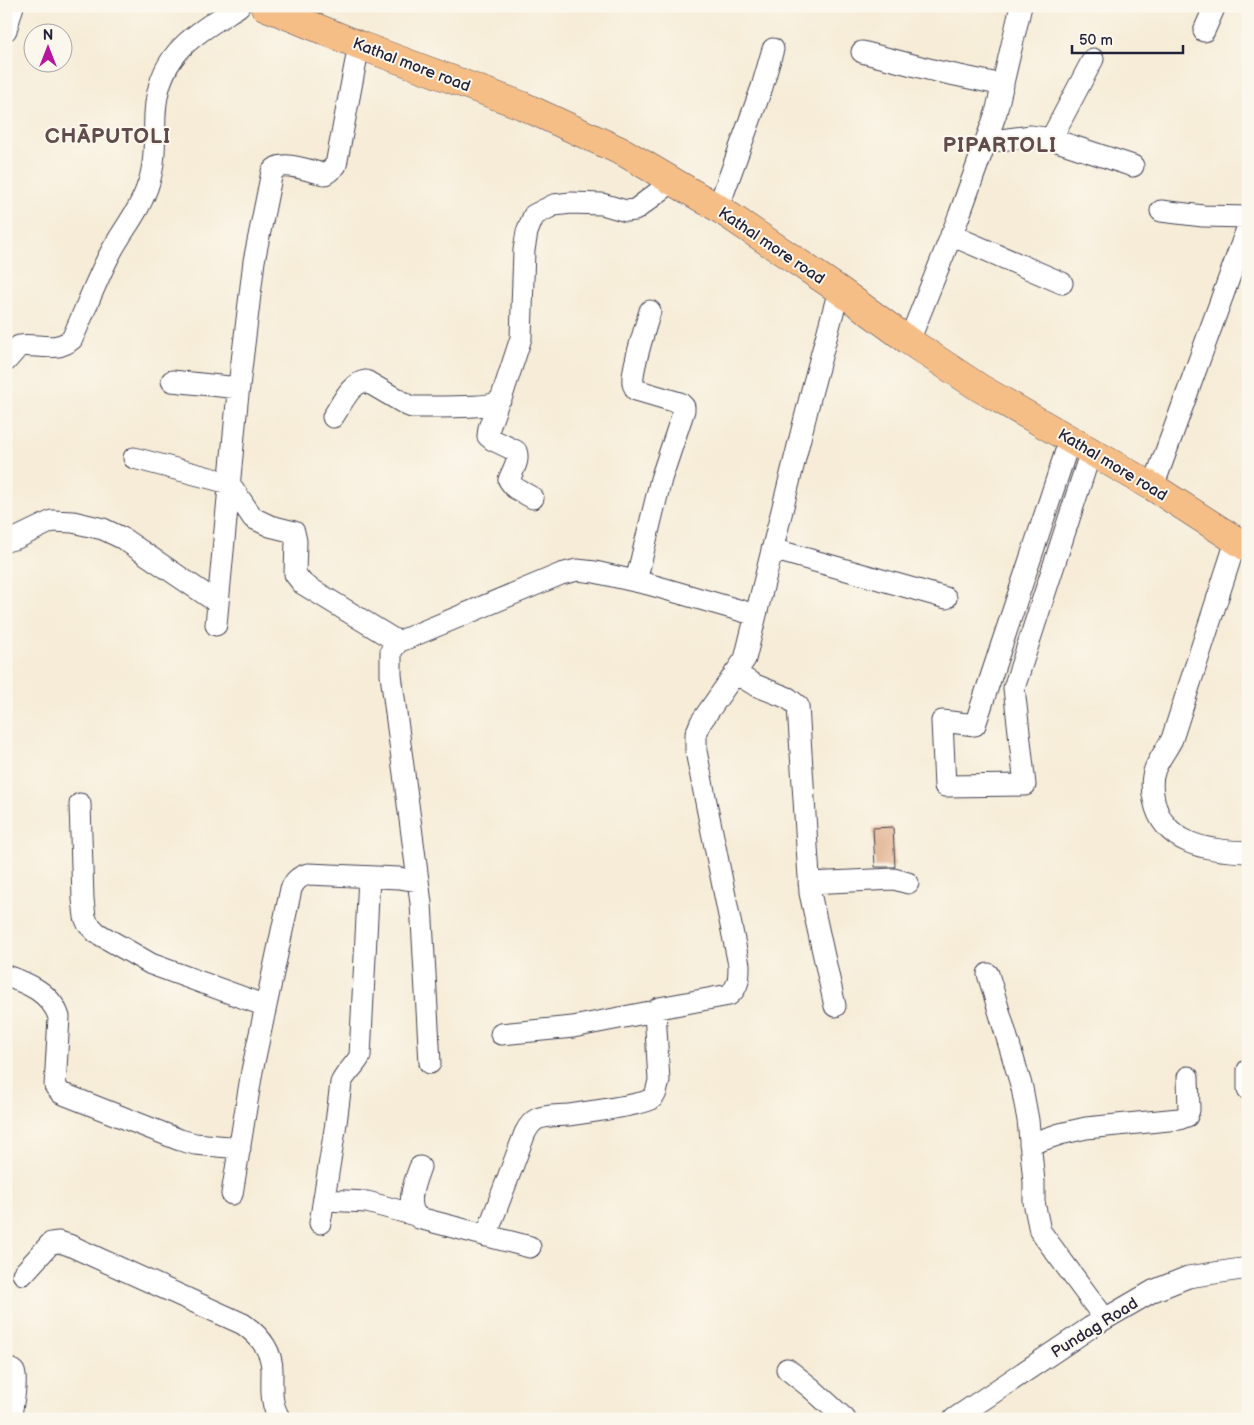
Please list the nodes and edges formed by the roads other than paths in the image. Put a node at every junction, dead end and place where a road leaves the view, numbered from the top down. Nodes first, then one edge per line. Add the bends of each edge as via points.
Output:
1 (13, 6) edge
2 (239, 6) edge
3 (264, 6) edge
4 (1021, 6) edge
5 (1215, 6) edge
6 (6, 30) edge
7 (1204, 31) dead end
8 (359, 45) junction
9 (773, 49) dead end
10 (862, 52) dead end
11 (1093, 59) dead end
12 (1003, 85) junction
13 (1051, 139) junction
14 (985, 142) junction
15 (1133, 166) dead end
16 (673, 181) junction
17 (718, 208) junction
18 (1160, 212) dead end
19 (1248, 217) edge
20 (1248, 226) edge
21 (952, 235) junction
22 (1248, 272) edge
23 (1228, 281) junction
24 (1062, 283) dead end
25 (838, 290) junction
26 (650, 311) dead end
27 (909, 341) junction
28 (6, 361) edge
29 (172, 381) dead end
30 (239, 388) junction
31 (498, 402) junction
32 (333, 417) dead end
33 (1081, 445) junction
34 (134, 458) dead end
35 (229, 483) junction
36 (1152, 487) junction
37 (532, 498) dead end
38 (6, 541) edge
39 (1242, 544) edge
40 (772, 549) junction
41 (636, 581) junction
42 (946, 598) dead end
43 (218, 603) junction
44 (756, 615) junction
45 (216, 625) dead end
46 (398, 642) junction
47 (735, 673) junction
48 (80, 804) dead end
49 (1248, 852) edge
50 (369, 876) junction
51 (418, 880) junction
52 (809, 883) junction
53 (908, 883) dead end
54 (988, 974) dead end
55 (6, 976) edge
56 (266, 1006) junction
57 (835, 1006) dead end
58 (655, 1012) junction
59 (501, 1034) dead end
60 (430, 1063) dead end
61 (1248, 1070) edge
62 (1188, 1077) dead end
63 (1248, 1089) edge
64 (1030, 1144) junction
65 (240, 1148) junction
66 (420, 1167) dead end
67 (232, 1194) dead end
68 (324, 1200) junction
69 (415, 1215) junction
70 (320, 1223) dead end
71 (486, 1236) junction
72 (530, 1247) dead end
73 (1248, 1268) edge
74 (23, 1274) dead end
75 (1105, 1319) junction
76 (6, 1368) edge
77 (787, 1369) dead end
78 (10, 1419) edge
79 (280, 1419) edge
80 (845, 1419) edge
81 (954, 1419) edge

1 - 6 street
2 - 28 street via 194,35 178,49 164,71 157,93 149,182 131,222 111,253 72,339 54,347 19,346
3 - 8 main road, Kathal more road
4 - 12 street
5 - 7 street
8 - 16 main road, Kathal more road via 521,105 625,153
8 - 30 street via 336,165 325,174 282,165 272,172 254,261
9 - 17 street
10 - 12 street
11 - 13 street
12 - 14 street
13 - 14 street via 1031,136
13 - 15 street
14 - 21 street
16 - 17 main road, Kathal more road
16 - 31 street via 634,210 571,203 554,205 534,215 524,250 521,338
17 - 25 main road, Kathal more road
18 - 19 street
20 - 23 street
21 - 24 street
21 - 27 street
22 - 23 street
23 - 36 street
25 - 27 main road, Kathal more road
25 - 40 street
26 - 41 street via 634,371 634,388 680,403 684,410 661,479
27 - 33 main road, Kathal more road via 980,388
29 - 30 street
30 - 35 street
31 - 32 street via 475,406 412,407 366,380 354,385
31 - 37 street via 488,436 518,454 510,480 515,488
33 - 33 street via 974,725 942,721 945,786 1025,785 1014,688
33 - 36 main road, Kathal more road
34 - 35 street
35 - 43 street
35 - 46 street via 253,518 294,532 294,574 302,584
36 - 39 main road, Kathal more road
38 - 43 street via 52,521 103,529 122,538
39 - 49 street via 1172,739 1155,768 1153,792 1164,824 1186,841 1213,850
40 - 42 street
40 - 44 street
41 - 44 street
41 - 46 street via 577,570 561,574
43 - 45 street
44 - 47 street via 745,659
46 - 51 street via 391,651 391,683
47 - 52 street via 798,706
47 - 58 street via 701,722 696,734 696,751 739,965 738,984 729,995 659,1008
48 - 56 street via 84,908 86,920 92,928 151,964
50 - 51 street
50 - 56 street via 308,874 294,882
50 - 68 street via 360,1056 341,1083
51 - 60 street
52 - 53 street via 894,879
52 - 57 street
54 - 64 street via 1022,1088
55 - 65 street via 32,986 56,1009 59,1017 54,1076 58,1092 180,1140
56 - 65 street
58 - 59 street via 573,1027
58 - 71 street via 659,1081 652,1098 646,1102 541,1117 532,1122
61 - 63 street
62 - 64 street via 1190,1110 1187,1116 1086,1128
64 - 75 street via 1034,1202 1040,1231
65 - 67 street
66 - 69 street via 412,1189
68 - 69 street via 367,1202
68 - 70 street
69 - 71 street via 426,1221
71 - 72 street
73 - 75 street, Pundag Road via 1188,1277 1153,1291
74 - 79 street via 51,1243 69,1244 243,1324 267,1348 273,1370 272,1400
75 - 81 street, Pundag Road
76 - 78 street via 14,1373 15,1385
77 - 80 street

